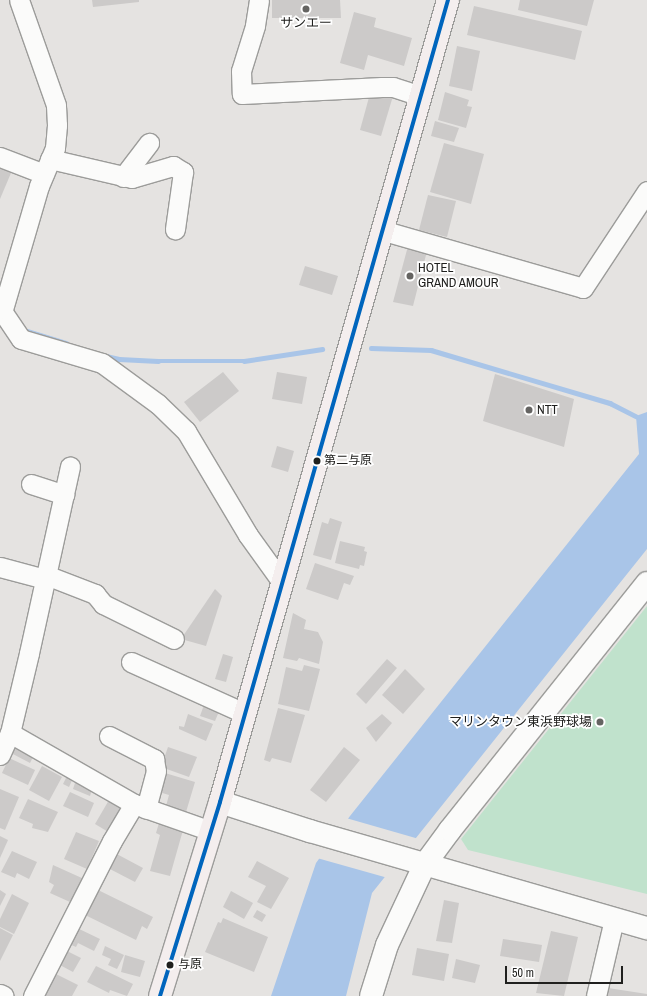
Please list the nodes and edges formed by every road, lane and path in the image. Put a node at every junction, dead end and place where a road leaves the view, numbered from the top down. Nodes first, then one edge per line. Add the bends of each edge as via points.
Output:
1 (19, 0) edge
2 (259, 0) edge
3 (448, 0) edge
4 (420, 96) junction
5 (149, 143) dead end
6 (0, 157) edge
7 (47, 166) junction
8 (123, 177) junction
9 (647, 191) edge
10 (175, 228) dead end
11 (382, 230) junction
12 (1, 309) edge
13 (70, 466) dead end
14 (31, 484) dead end
15 (64, 495) junction
16 (0, 567) edge
17 (46, 577) junction
18 (280, 581) junction
19 (647, 584) edge
20 (174, 639) dead end
21 (131, 662) dead end
22 (244, 713) junction
23 (10, 733) junction
24 (109, 736) dead end
25 (0, 755) edge
26 (220, 802) junction
27 (140, 806) junction
28 (211, 831) junction
29 (425, 864) junction
30 (614, 919) junction
31 (647, 928) edge
32 (0, 994) edge
33 (4, 996) edge
34 (33, 996) edge
35 (160, 996) edge
36 (371, 996) edge
37 (596, 996) edge

1 - 7 street via 56,105 55,148
2 - 4 street via 255,26 241,71 242,94 393,87
3 - 4 highway
4 - 11 highway
5 - 8 street
6 - 7 street
7 - 8 street
7 - 12 street
8 - 10 street via 132,178 173,166 184,172
9 - 11 street via 583,288
11 - 18 highway
12 - 18 street via 21,339 102,363 158,404 186,431 248,535
13 - 15 street
14 - 15 street
15 - 17 street
16 - 17 street
17 - 20 street via 95,594 103,604
17 - 23 street
18 - 22 highway
19 - 29 street
21 - 22 street
22 - 26 highway
23 - 25 street
23 - 27 street
24 - 27 street via 154,759 156,771
26 - 28 highway
26 - 29 street
27 - 28 street
27 - 34 street via 112,841
28 - 35 highway
29 - 30 street
29 - 36 street via 387,945
30 - 31 street
30 - 37 street
32 - 33 street

